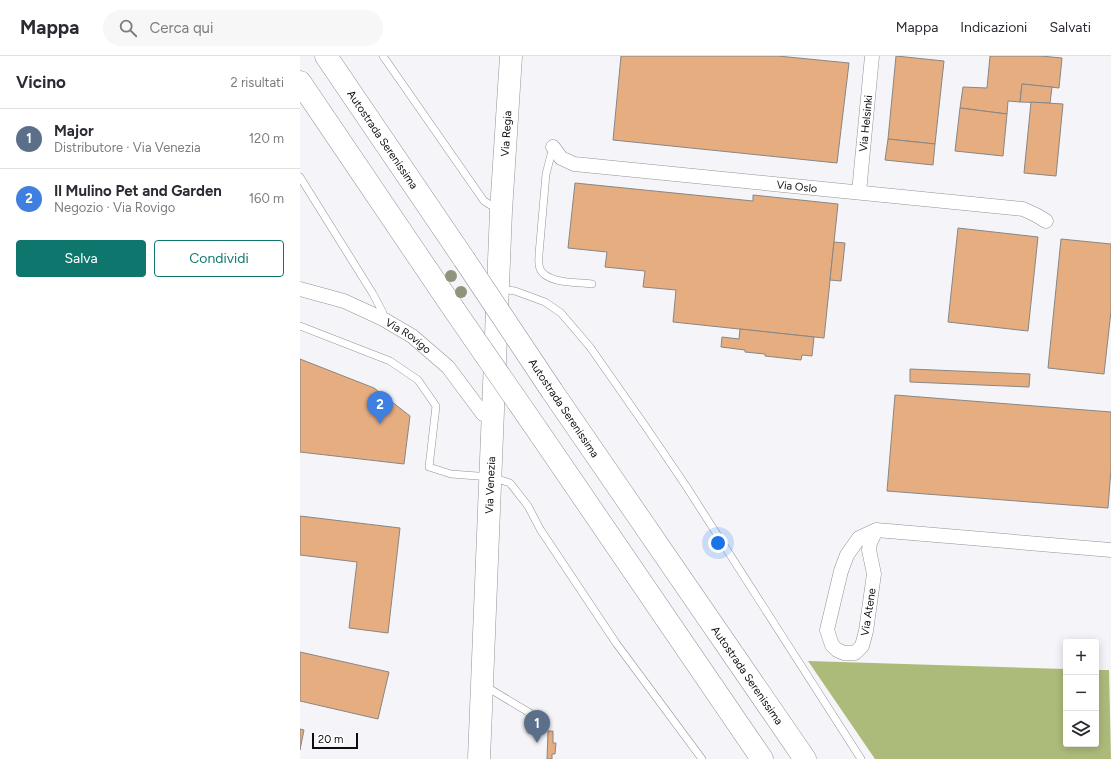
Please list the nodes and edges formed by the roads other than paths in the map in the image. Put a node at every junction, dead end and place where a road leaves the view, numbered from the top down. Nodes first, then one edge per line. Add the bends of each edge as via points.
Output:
1 (326, 56) edge
2 (383, 56) edge
3 (511, 56) edge
4 (872, 56) edge
5 (300, 82) edge
6 (553, 147) joint
7 (300, 177) edge
8 (859, 192) junction
9 (501, 211) junction
10 (1046, 221) dead end
11 (592, 284) dead end
12 (300, 289) edge
13 (497, 289) junction
14 (383, 319) junction
15 (300, 326) edge
16 (492, 415) junction
17 (491, 477) junction
18 (876, 530) junction
19 (1111, 550) edge
20 (482, 685) junction
21 (530, 730) dead end
22 (479, 759) edge
23 (702, 759) edge
24 (762, 759) edge
25 (805, 759) edge
26 (861, 759) edge

1 - 25 main road, Autostrada Serenissima, bridge
2 - 9 lane via 484,201
3 - 9 main road, Via Regia
4 - 8 street, Via Helsinki
5 - 24 main road, bridge
6 - 8 street, Via Oslo via 562,158 574,164
6 - 11 lane via 546,174 540,270 553,280
7 - 14 lane via 373,294
8 - 10 street, Via Oslo via 1022,209
9 - 13 main road, Via Venezia
12 - 14 street, Via Rovigo via 344,301
13 - 16 main road, Via Venezia
13 - 26 lane via 515,291 545,302 561,312 590,347 686,486
14 - 16 street, Via Rovigo via 412,336 448,367 483,414
15 - 17 lane via 390,361 418,380 436,406 429,467 451,474
16 - 17 main road, Via Venezia
17 - 20 main road, Via Venezia
17 - 23 lane via 510,483 528,506 540,529 616,643
18 - 18 street, Via Atene via 859,538 847,555 841,571 827,630 832,645 844,653 854,653 862,646 866,631 874,574 870,544
18 - 19 street
20 - 21 lane via 530,713
20 - 22 main road, Via Venezia

